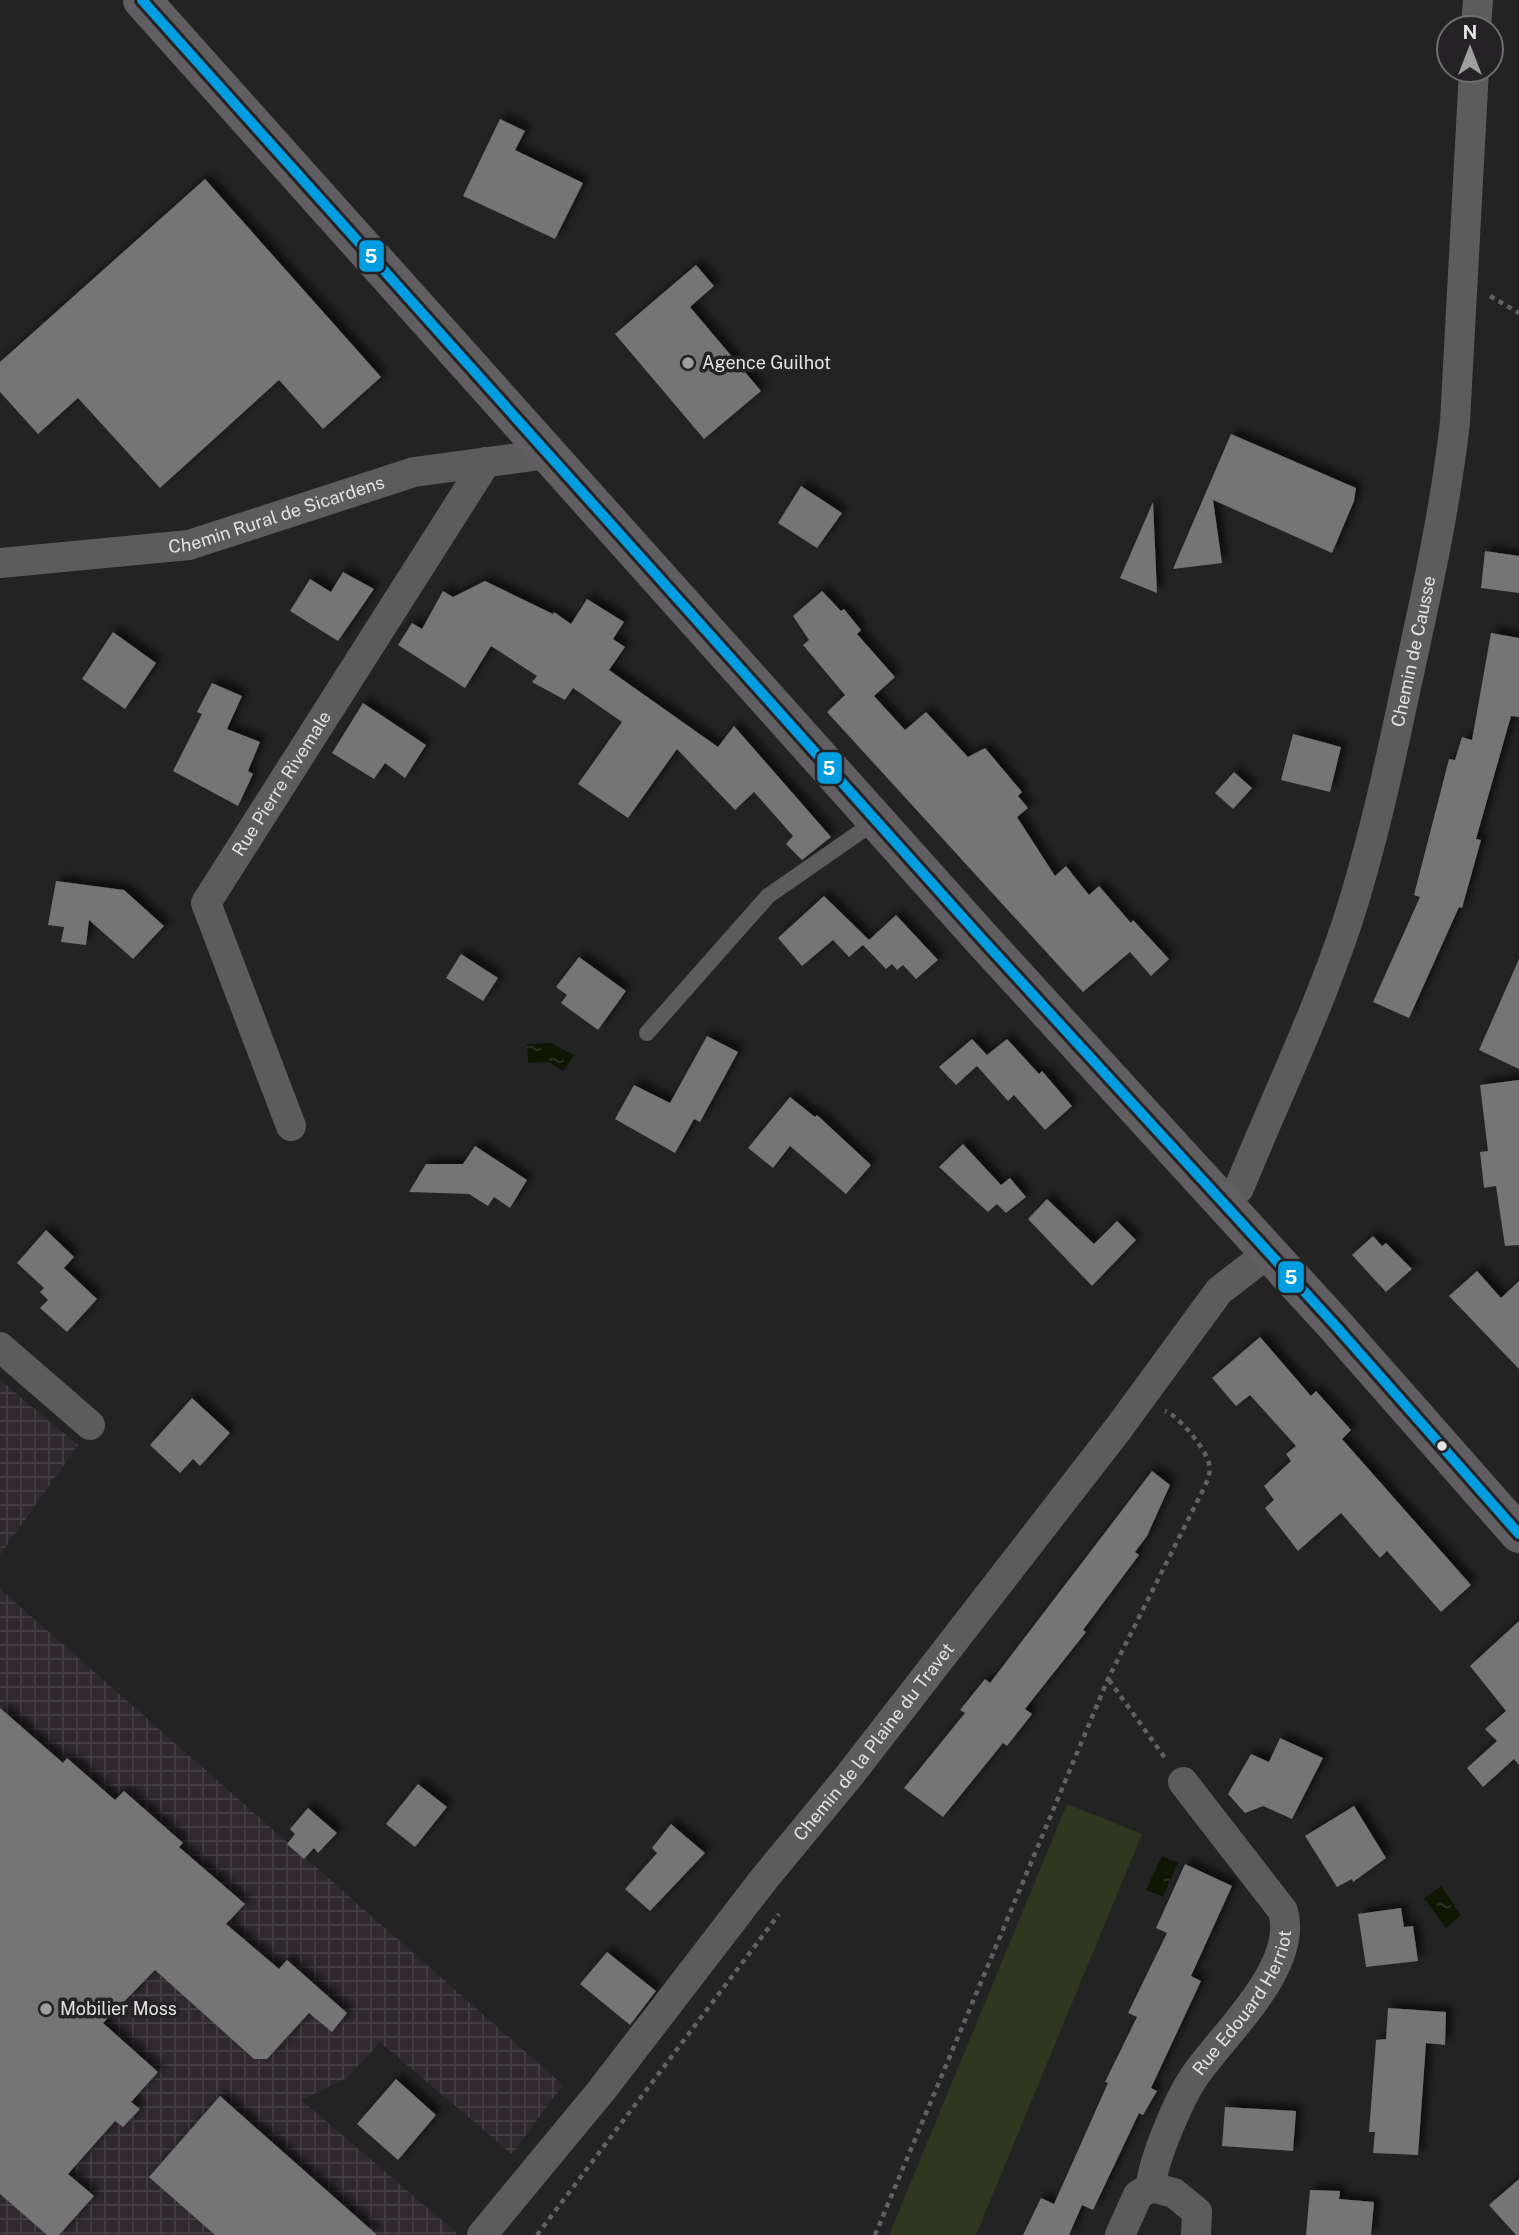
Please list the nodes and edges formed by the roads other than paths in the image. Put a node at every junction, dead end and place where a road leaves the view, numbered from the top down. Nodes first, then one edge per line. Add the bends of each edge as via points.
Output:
1 (142, 0) edge
2 (1473, 84) edge
3 (548, 454) junction
4 (486, 462) junction
5 (0, 563) edge
6 (876, 821) junction
7 (647, 1033) dead end
8 (290, 1126) dead end
9 (1223, 1203) junction
10 (1268, 1253) junction
11 (0, 1347) edge
12 (89, 1425) dead end
13 (1519, 1534) edge
14 (1183, 1782) road end
15 (1151, 2187) junction
16 (482, 2235) edge
17 (1120, 2235) edge
18 (1196, 2235) edge

1 - 3 main road
2 - 9 street, Chemin de Causse via 1452,455 1386,779 1371,845 1330,970 1239,1188
3 - 4 street, Chemin Rural de Sicardens
3 - 6 main road
4 - 5 street, Chemin Rural de Sicardens via 414,472 189,545
4 - 8 street, Rue Pierre Rivemale via 206,903
6 - 7 lane via 768,896
6 - 9 main road
9 - 10 main road
10 - 13 main road
10 - 16 street, Chemin de la Plaine du Travet via 1219,1291 849,1776
11 - 12 street
14 - 15 street, Rue Edouard Herriot via 1283,1911 1285,1927 1260,1997 1193,2078 1152,2170
15 - 17 street, Rue Edouard Herriot via 1138,2195
15 - 18 street via 1174,2193 1196,2212

